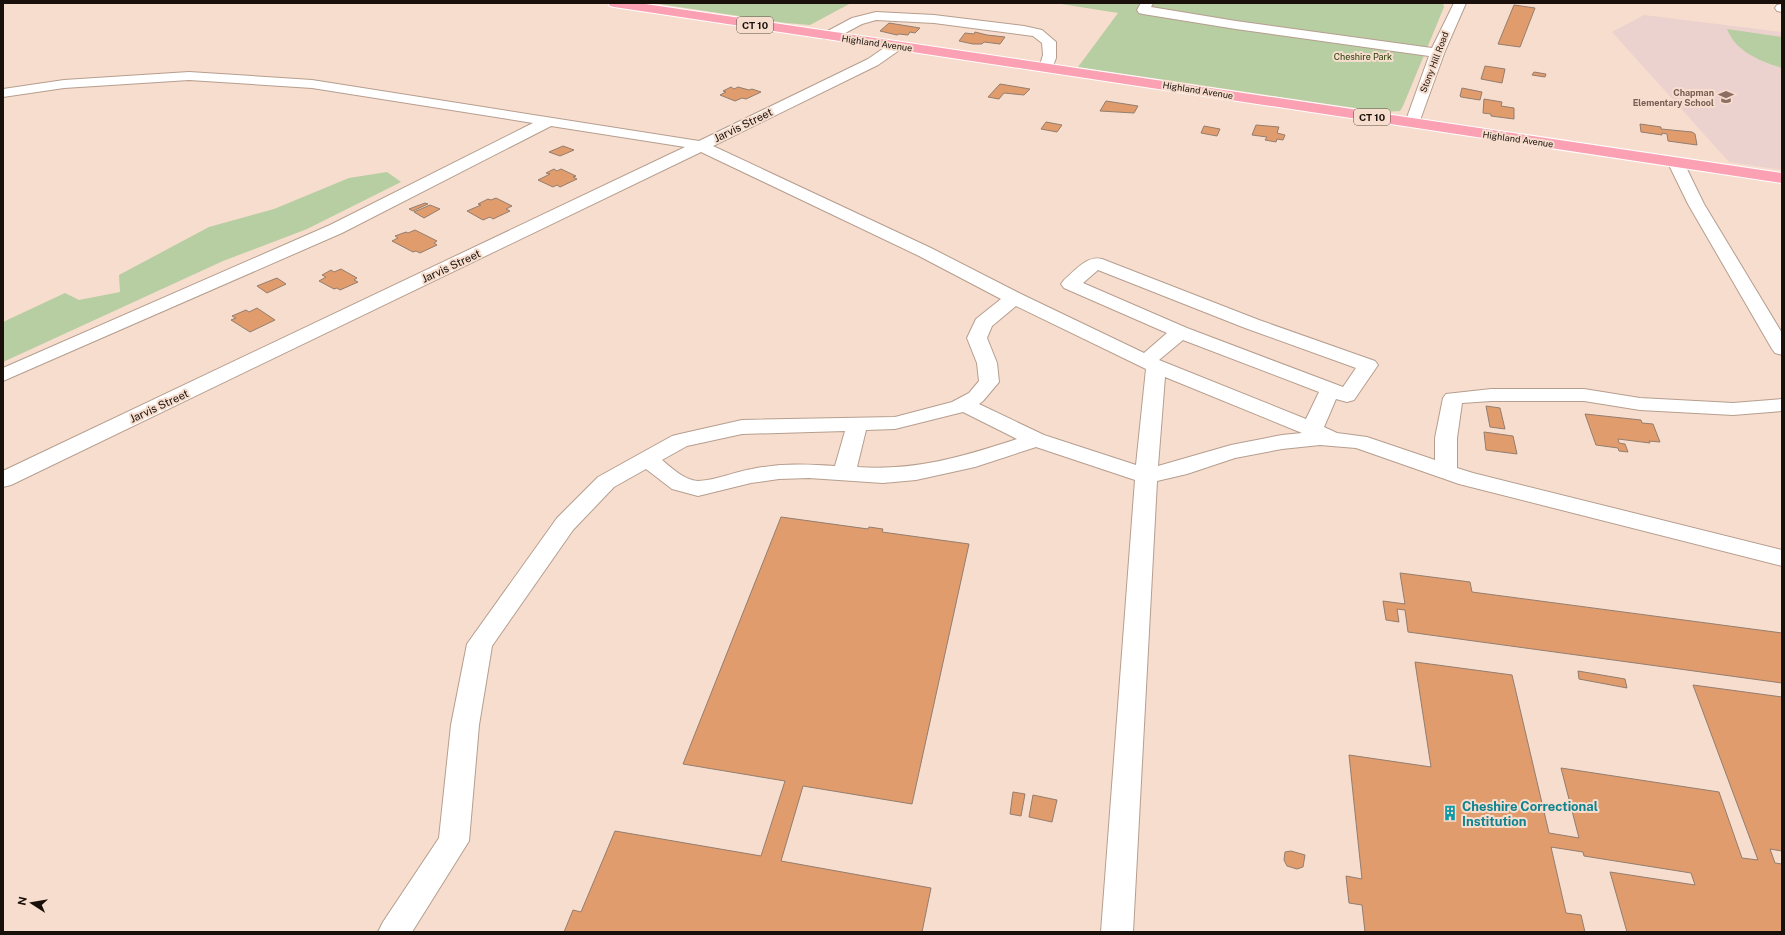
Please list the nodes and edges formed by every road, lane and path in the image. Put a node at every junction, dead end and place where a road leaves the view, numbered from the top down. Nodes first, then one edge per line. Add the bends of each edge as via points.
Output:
1 (614, 3) edge
2 (1147, 3) edge
3 (1460, 3) edge
4 (829, 36) junction
5 (896, 46) junction
6 (1437, 53) junction
7 (1046, 68) junction
8 (3, 93) edge
9 (547, 122) junction
10 (1412, 123) junction
11 (699, 146) junction
12 (1676, 163) junction
13 (1782, 178) edge
14 (1014, 298) junction
15 (1180, 332) junction
16 (1782, 349) edge
17 (1151, 363) junction
18 (3, 375) edge
19 (1330, 390) junction
20 (963, 404) junction
21 (1782, 405) edge
22 (857, 424) junction
23 (1312, 429) junction
24 (1036, 440) junction
25 (1338, 440) junction
26 (648, 459) junction
27 (1446, 472) junction
28 (844, 474) junction
29 (1147, 476) junction
30 (3, 480) edge
31 (1782, 558) edge
32 (394, 932) edge
33 (1117, 932) edge

1 - 4 highway, Highland Avenue / CT 10
2 - 6 street via 1143,10 1191,12 1243,26
3 - 6 street, Stony Hill Road
4 - 5 highway, Highland Avenue / CT 10
4 - 7 street via 857,21 876,16 934,19 1024,30 1037,33 1049,42 1049,61
5 - 7 highway, Highland Avenue / CT 10
5 - 11 street, Jarvis Street via 878,59
6 - 10 street, Stony Hill Road
7 - 10 highway, Highland Avenue / CT 10
8 - 9 street via 64,84 189,76 312,84
9 - 11 street
9 - 18 street via 336,229
10 - 12 highway, Highland Avenue / CT 10
11 - 14 street via 925,252
11 - 30 street, Jarvis Street
12 - 13 highway, Highland Avenue / CT 10
12 - 16 street via 1696,204
14 - 17 street
14 - 20 street via 983,323 977,338 987,363 989,382 976,397
15 - 17 street
15 - 19 street
15 - 19 street via 1070,284 1096,263 1252,324 1368,365 1347,396
17 - 23 street
17 - 29 street
19 - 23 street
20 - 22 street via 895,423
20 - 24 street
21 - 27 street via 1733,408 1640,404 1584,395 1491,395 1453,398 1446,438
22 - 26 street via 742,427 680,441
22 - 28 street
23 - 25 street
24 - 28 street via 953,467 896,475
24 - 29 street
25 - 27 street via 1359,442
25 - 29 street via 1320,438 1282,442 1231,452 1179,469
26 - 28 street via 676,482 692,488 707,488 736,479 779,472 814,471
26 - 32 street via 606,482 565,524 480,644 465,725 454,841
27 - 31 street
29 - 33 street

